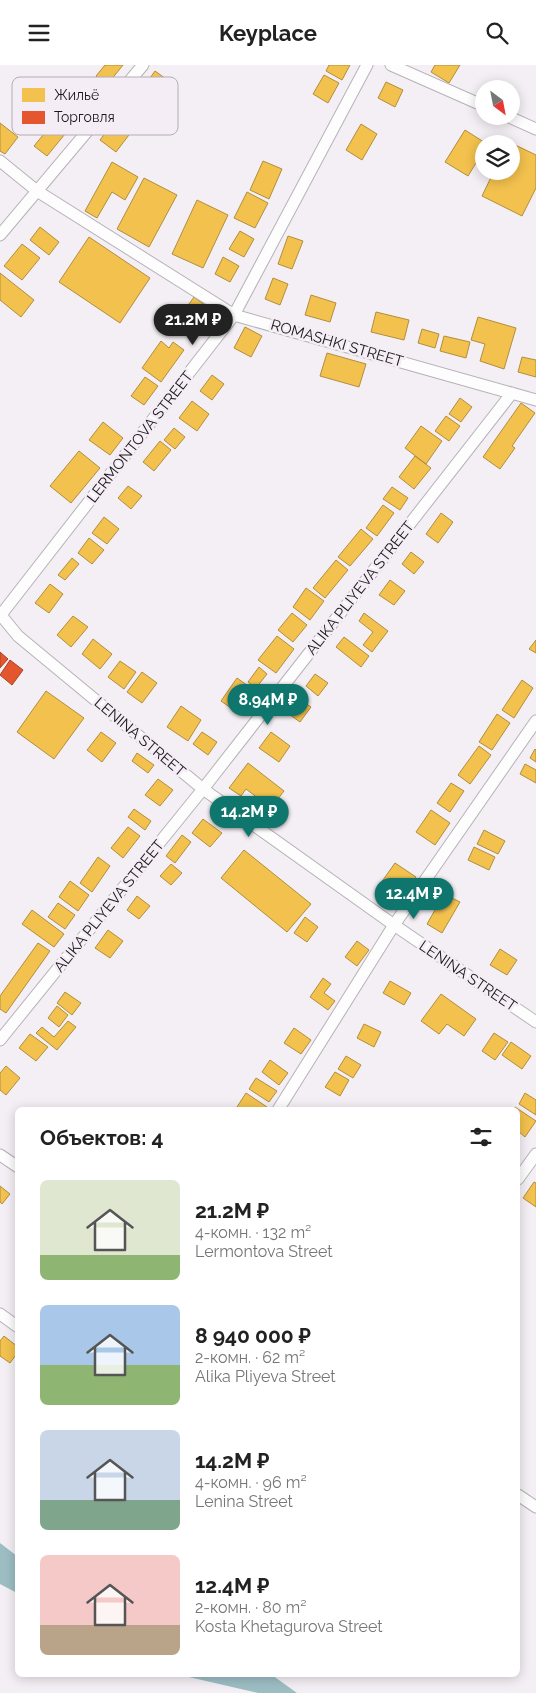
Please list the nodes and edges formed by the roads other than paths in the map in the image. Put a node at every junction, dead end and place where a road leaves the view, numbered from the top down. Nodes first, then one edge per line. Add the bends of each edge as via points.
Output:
1 (143, 65) edge
2 (367, 65) edge
3 (391, 65) edge
4 (133, 77) edge
5 (475, 102) edge
6 (520, 122) edge
7 (536, 129) edge
8 (84, 135) edge
9 (0, 161) edge
10 (37, 191) junction
11 (0, 235) edge
12 (234, 315) junction
13 (512, 393) junction
14 (536, 400) edge
15 (0, 615) edge
16 (536, 721) edge
17 (203, 789) junction
18 (394, 925) junction
19 (536, 1022) edge
20 (0, 1040) edge
21 (280, 1107) edge
22 (536, 1154) edge
23 (0, 1155) edge
24 (15, 1165) edge
25 (520, 1176) edge
26 (0, 1314) edge
27 (15, 1325) edge
28 (520, 1496) edge
29 (536, 1507) edge

1 - 4 street
2 - 12 street, LERMONTOVA STREET
3 - 5 street
6 - 7 street
8 - 10 street
9 - 10 street, ROMASHKI STREET
10 - 11 street
10 - 12 street, ROMASHKI STREET
12 - 13 street, ROMASHKI STREET
12 - 15 street, LERMONTOVA STREET
13 - 14 street, ROMASHKI STREET
13 - 17 street, ALIKA PLIYEVA STREET
15 - 17 street, LENINA STREET via 18,636
16 - 18 street
17 - 18 street, LENINA STREET
17 - 20 street, ALIKA PLIYEVA STREET
18 - 19 street, LENINA STREET
18 - 21 street
22 - 25 street
23 - 24 street
26 - 27 street
28 - 29 street

